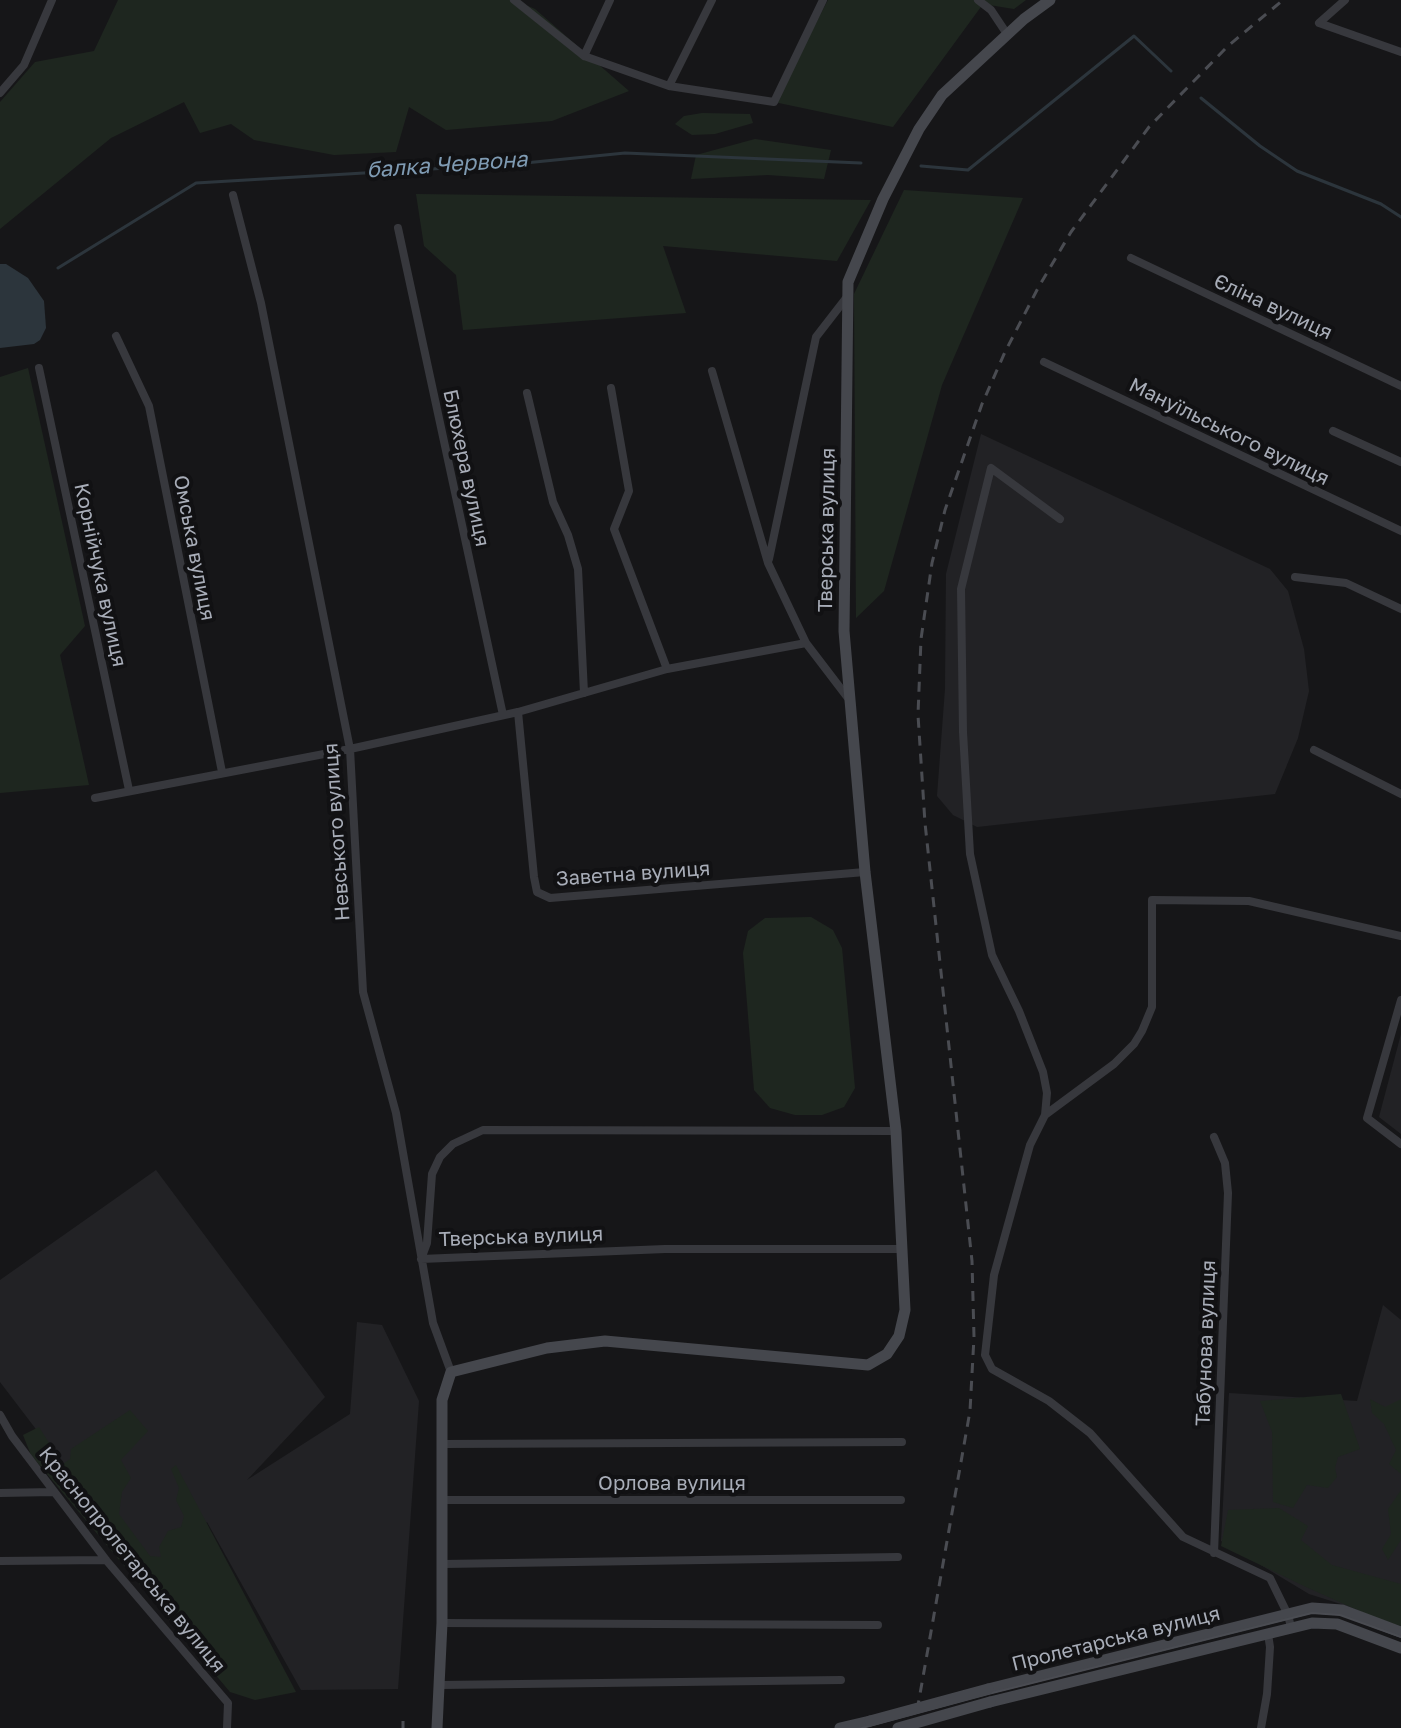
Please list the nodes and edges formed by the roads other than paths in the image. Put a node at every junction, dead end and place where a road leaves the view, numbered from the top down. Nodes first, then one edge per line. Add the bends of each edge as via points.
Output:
1 (52, 0) edge
2 (514, 0) edge
3 (610, 0) edge
4 (712, 0) edge
5 (823, 0) edge
6 (978, 0) edge
7 (1050, 0) edge
8 (1345, 0) edge
9 (1007, 34) junction
10 (1401, 52) edge
11 (584, 56) junction
12 (669, 86) junction
13 (0, 93) edge
14 (233, 195) dead end
15 (398, 228) dead end
16 (1131, 258) dead end
17 (848, 296) junction
18 (116, 336) dead end
19 (1044, 362) dead end
20 (39, 368) dead end
21 (712, 371) dead end
22 (1401, 386) edge
23 (611, 388) dead end
24 (527, 393) dead end
25 (1333, 431) dead end
26 (1401, 462) edge
27 (1060, 519) dead end
28 (1401, 531) edge
29 (768, 563) junction
30 (1295, 577) dead end
31 (1401, 609) edge
32 (806, 643) junction
33 (667, 669) junction
34 (584, 693) junction
35 (848, 698) junction
36 (518, 712) junction
37 (503, 715) junction
38 (350, 749) junction
39 (1314, 750) dead end
40 (222, 772) junction
41 (129, 790) junction
42 (1401, 794) edge
43 (95, 798) dead end
44 (865, 872) junction
45 (1401, 936) edge
46 (1401, 1000) edge
47 (1045, 1115) junction
48 (896, 1131) junction
49 (1214, 1137) dead end
50 (1401, 1144) edge
51 (903, 1249) junction
52 (421, 1259) junction
53 (451, 1372) junction
54 (0, 1415) edge
55 (0, 1436) edge
56 (12, 1436) junction
57 (902, 1442) dead end
58 (443, 1444) junction
59 (53, 1492) junction
60 (0, 1493) edge
61 (442, 1500) junction
62 (901, 1500) dead end
63 (1214, 1553) junction
64 (898, 1557) dead end
65 (106, 1560) junction
66 (0, 1561) edge
67 (443, 1564) junction
68 (1289, 1621) junction
69 (442, 1623) junction
70 (878, 1625) dead end
71 (1401, 1632) edge
72 (1268, 1634) junction
73 (1401, 1648) edge
74 (841, 1680) dead end
75 (440, 1685) junction
76 (227, 1728) edge
77 (437, 1728) edge
78 (840, 1728) edge
79 (898, 1728) edge
80 (1261, 1728) edge

1 - 13 street via 24,65
2 - 11 street
3 - 11 street
4 - 12 street
5 - 12 street via 774,102
6 - 9 street
7 - 9 main road, Тверська вулиця
8 - 10 street via 1319,23
9 - 17 main road, Тверська вулиця via 942,95 919,129 883,199 848,282
11 - 12 street
14 - 38 street, Невського вулиця via 261,303
15 - 37 street, Блюхера вулиця
16 - 22 street, Єліна вулиця
17 - 29 street via 816,337
17 - 35 main road, Тверська вулиця
18 - 40 street, Омська вулиця via 149,406
19 - 28 street, Мануїльського вулиця
20 - 41 street, Корнійчука вулиця
21 - 29 street
23 - 33 street via 629,491 614,529
24 - 34 street via 553,502 578,569
25 - 26 street
27 - 47 street via 991,468 961,589 970,854 992,955 1043,1072
29 - 32 street
30 - 31 street via 1346,583
32 - 33 street
32 - 35 street
33 - 34 street
34 - 36 street
35 - 44 main road, Тверська вулиця
36 - 37 street
36 - 44 street, Заветна вулиця via 534,877 537,892 550,898
37 - 38 street
38 - 40 street
38 - 52 street, Невського вулиця via 363,992 396,1113
39 - 42 street
40 - 41 street
41 - 43 street
44 - 48 main road, Тверська вулиця
45 - 47 street via 1249,901 1152,900 1152,1007 1142,1031 1114,1064
46 - 50 street via 1367,1118
47 - 63 street via 1030,1145 994,1275 985,1355 992,1369 1049,1401 1090,1433 1183,1537
48 - 51 main road, Тверська вулиця
48 - 52 street, Тверська вулиця via 483,1130 453,1144 440,1157 432,1174
49 - 63 street, Табунова вулиця via 1225,1163 1228,1193
51 - 52 street, Тверська вулиця via 665,1249
51 - 53 main road, Тверська вулиця via 905,1310 899,1336 887,1354 868,1365 605,1341 547,1348
52 - 53 street, Невського вулиця via 433,1323
53 - 58 main road via 442,1400
54 - 56 street, Краснопролетарська вулиця
55 - 56 street
56 - 59 street, Краснопролетарська вулиця
57 - 58 street, Орлова вулиця
58 - 61 main road
59 - 60 street
59 - 65 street, Краснопролетарська вулиця
61 - 62 street, Орлова вулиця
61 - 67 main road
63 - 68 street via 1270,1578
64 - 67 street
65 - 66 street
65 - 76 street, Краснопролетарська вулиця via 228,1703
67 - 69 main road
68 - 71 main road, Пролетарська вулиця via 1312,1608 1342,1610
68 - 72 main road, Пролетарська вулиця
68 - 73 main road, Пролетарська вулиця via 1337,1624
68 - 78 main road, Пролетарська вулиця, bridge
69 - 70 street
69 - 75 main road
72 - 79 main road, Пролетарська вулиця, bridge
72 - 80 street
74 - 75 street
75 - 77 main road

